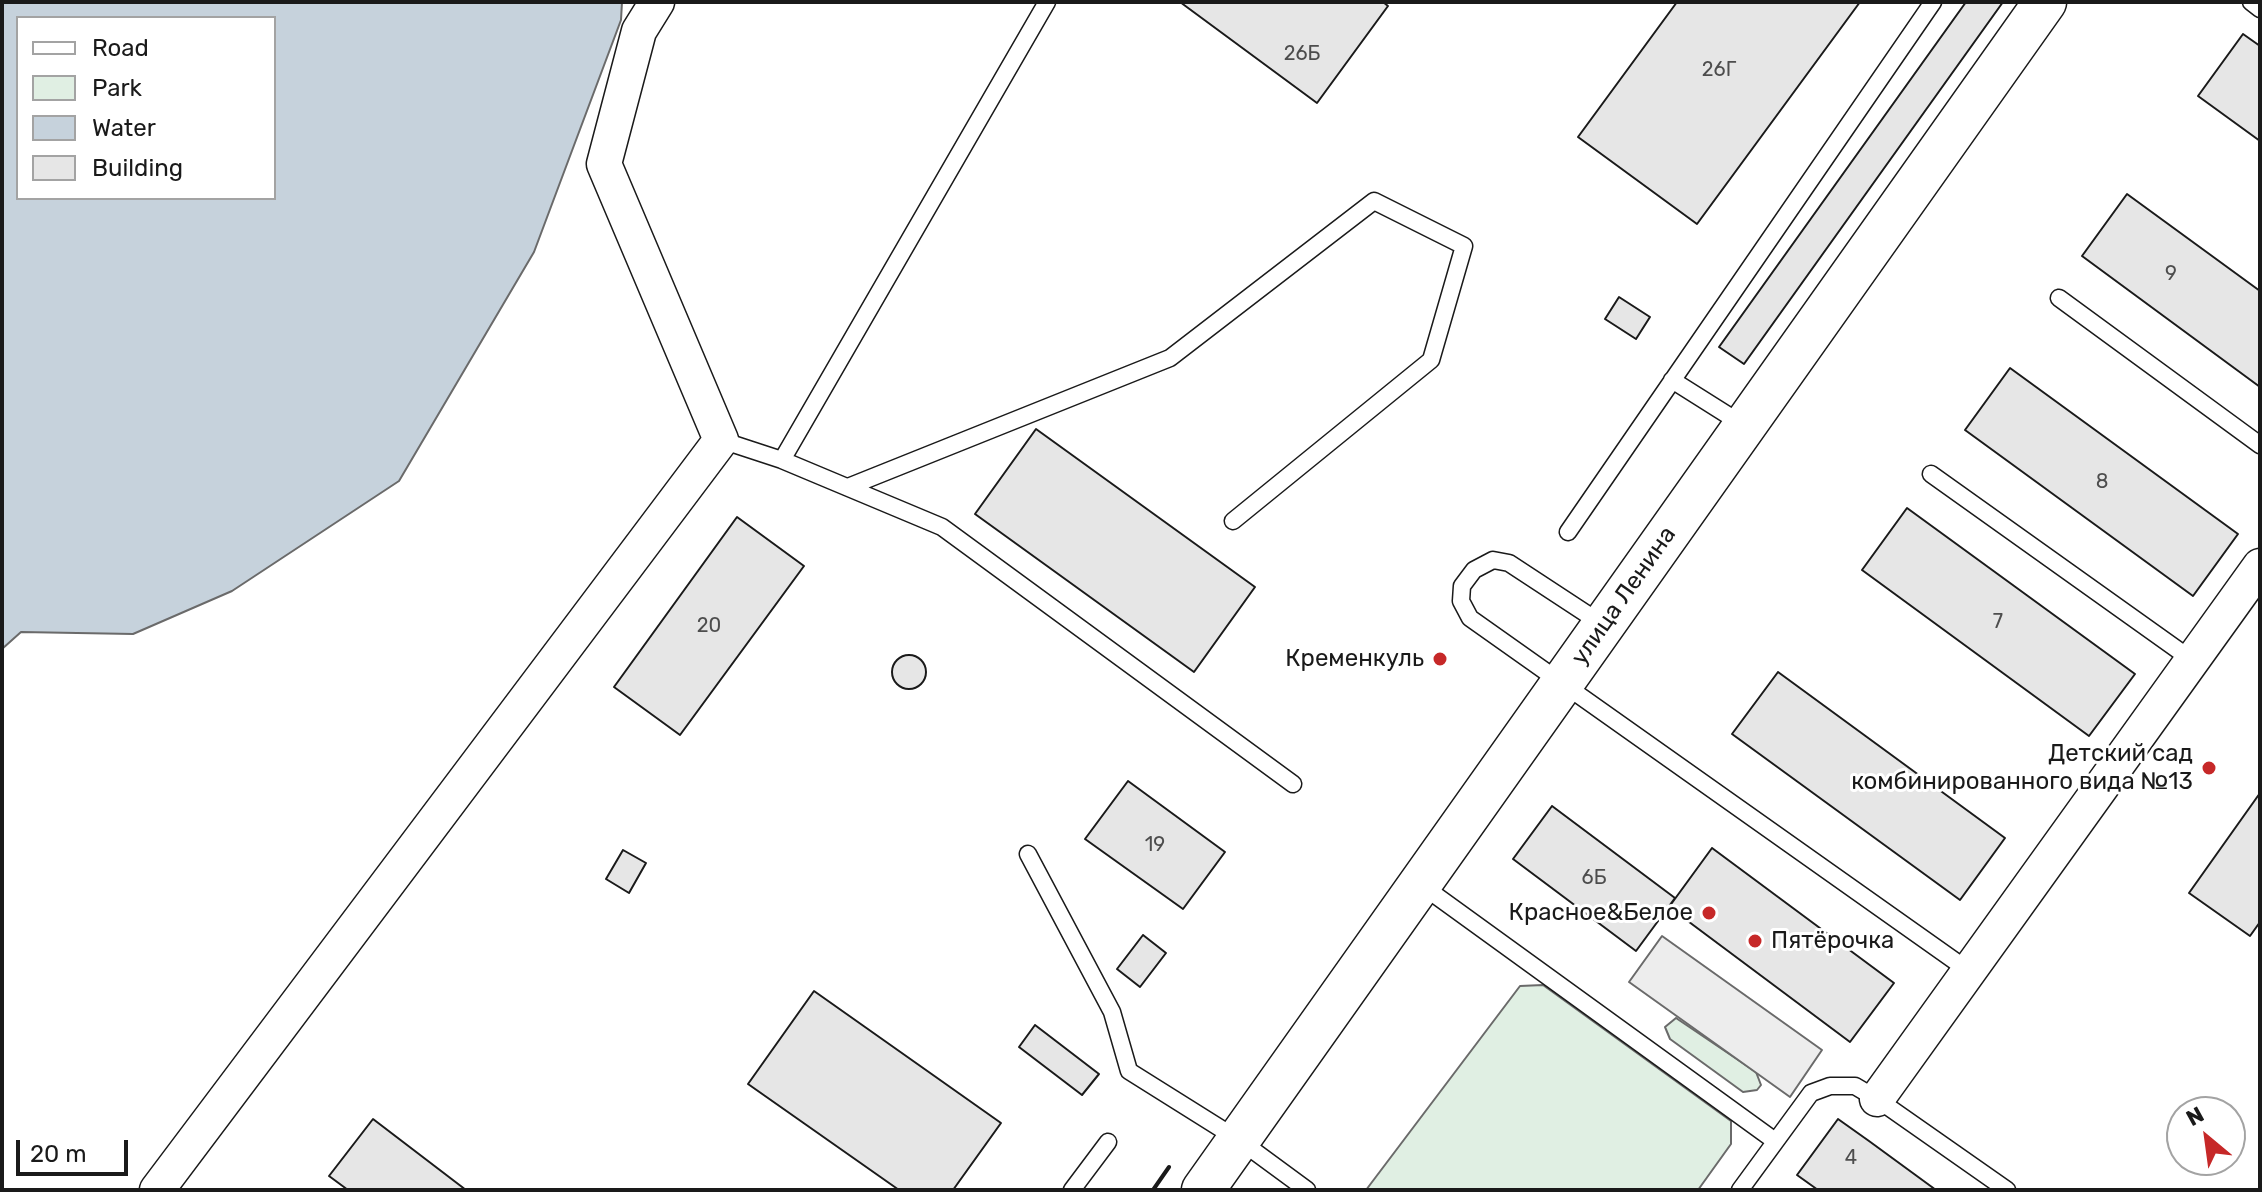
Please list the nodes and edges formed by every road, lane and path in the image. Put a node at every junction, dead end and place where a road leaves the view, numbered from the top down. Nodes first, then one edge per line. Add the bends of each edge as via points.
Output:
1 (657, 2) edge
2 (1047, 2) edge
3 (1933, 2) edge
4 (2045, 2) edge
5 (2251, 2) edge
6 (2260, 9) edge
7 (2059, 298) dead end
8 (1672, 380) junction
9 (1745, 426) junction
10 (721, 440) junction
11 (2260, 445) edge
12 (782, 460) junction
13 (1931, 474) dead end
14 (848, 487) junction
15 (1233, 521) dead end
16 (1568, 532) dead end
17 (2260, 566) edge
18 (1604, 625) junction
19 (2192, 660) junction
20 (1562, 684) junction
21 (1293, 784) dead end
22 (1028, 854) dead end
23 (1420, 884) junction
24 (1969, 971) junction
25 (1877, 1099) junction
26 (1239, 1140) junction
27 (1775, 1141) junction
28 (1108, 1142) dead end
29 (157, 1190) edge
30 (1072, 1190) edge
31 (1203, 1190) edge
32 (1307, 1190) edge
33 (1740, 1190) edge
34 (2007, 1190) edge

1 - 10 street via 639,31 604,164
2 - 12 lane
3 - 8 lane
4 - 9 street, улица Ленина
5 - 6 lane
7 - 11 lane
8 - 9 lane
8 - 16 lane
9 - 18 street, улица Ленина
10 - 12 lane
10 - 29 street
12 - 14 lane
13 - 19 lane
14 - 15 lane via 1170,358 1374,201 1464,246 1431,360
14 - 21 lane via 942,527
17 - 19 street
18 - 20 street, улица Ленина
18 - 20 lane via 1509,563 1493,560 1474,570 1462,586 1461,601 1470,618
19 - 24 street
20 - 23 street, улица Ленина
20 - 24 lane
22 - 26 lane via 1112,1012 1129,1071
23 - 26 street, улица Ленина
23 - 27 lane
24 - 25 street
25 - 27 lane via 1855,1086 1811,1093
25 - 34 lane
26 - 31 street, улица Ленина
26 - 32 lane
27 - 33 lane
28 - 30 lane

